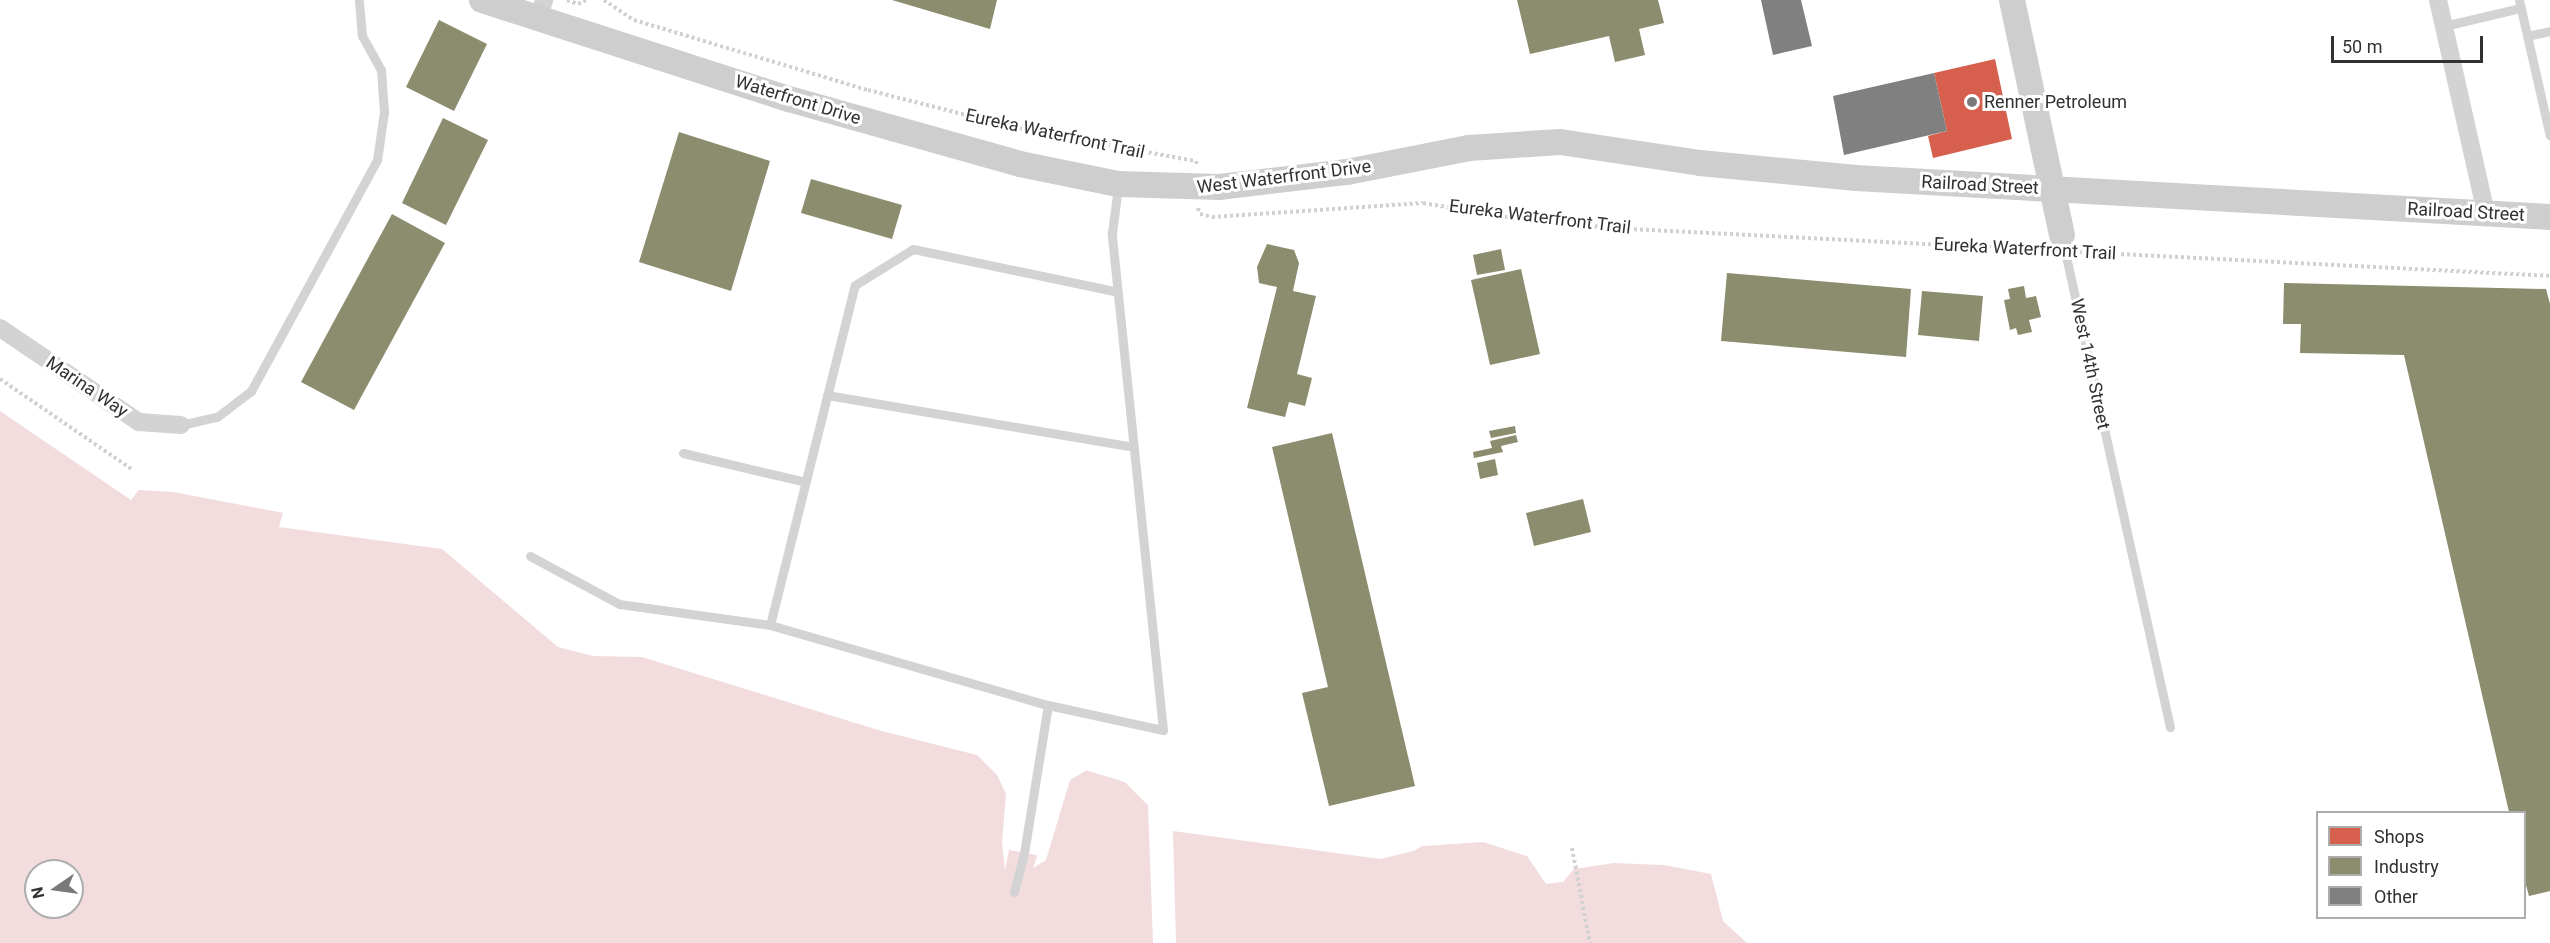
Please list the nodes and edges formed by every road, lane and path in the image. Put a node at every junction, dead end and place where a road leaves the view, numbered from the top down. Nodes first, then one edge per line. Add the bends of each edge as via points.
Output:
1 (359, 0) edge
2 (482, 0) edge
3 (567, 0) edge
4 (586, 0) edge
5 (604, 0) edge
6 (2012, 0) edge
7 (2438, 0) edge
8 (2520, 4) edge
9 (541, 10) edge
10 (2444, 26) junction
11 (2550, 31) edge
12 (2527, 36) junction
13 (2546, 102) edge
14 (2550, 136) edge
15 (1414, 158) joint
16 (1118, 184) junction
17 (1199, 188) junction
18 (2053, 189) junction
19 (2486, 213) junction
20 (2550, 217) edge
21 (2063, 243) junction
22 (2550, 276) edge
23 (1118, 292) junction
24 (0, 328) edge
25 (0, 379) edge
26 (827, 395) junction
27 (181, 425) joint
28 (1134, 447) junction
29 (683, 453) dead end
30 (133, 470) dead end
31 (806, 482) junction
32 (530, 556) dead end
33 (770, 625) junction
34 (1048, 705) junction
35 (2170, 727) dead end
36 (1572, 848) dead end
37 (1014, 892) dead end
38 (1590, 943) edge

1 - 27 lane via 362,36 381,70 384,112 377,160 251,391 217,417
2 - 9 street, Waterfront Drive
3 - 4 path via 578,4
5 - 17 path, Eureka Waterfront Trail via 634,20 868,90 1035,132 1196,161
6 - 18 street, West 14th Street
7 - 10 street
8 - 10 lane
8 - 12 lane
9 - 16 street, Waterfront Drive via 789,99 985,154
10 - 19 street
11 - 12 lane
12 - 13 lane
13 - 14 lane
15 - 17 street, West Waterfront Drive via 1347,172
15 - 18 street, Railroad Street via 1469,148 1560,142 1781,172
16 - 17 street, West Waterfront Drive
16 - 23 lane via 1112,232
17 - 21 path, Eureka Waterfront Trail via 1200,214 1212,217 1424,203 1610,228
18 - 19 street, Railroad Street
18 - 21 street, West 14th Street
19 - 20 street, Railroad Street
21 - 22 path, Eureka Waterfront Trail
21 - 35 lane, West 14th Street
23 - 26 lane via 914,249 855,285
23 - 28 lane
24 - 27 street, Marina Way via 139,422
25 - 30 path
26 - 28 lane
26 - 31 lane
28 - 34 lane via 1163,730
29 - 31 lane
31 - 33 lane
32 - 33 lane via 619,604
33 - 34 lane
34 - 37 lane
36 - 38 path

